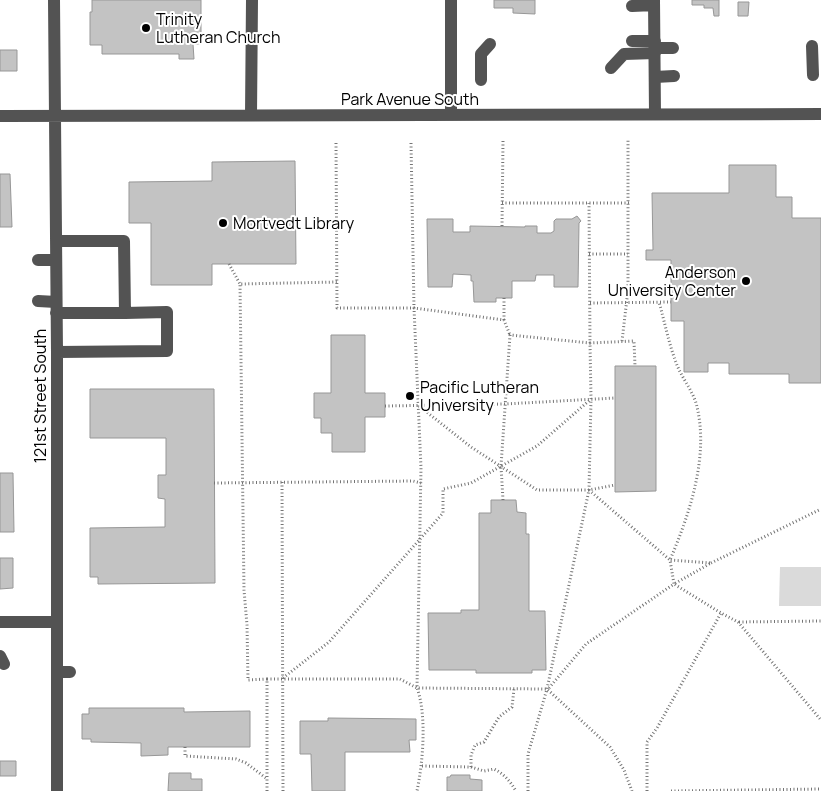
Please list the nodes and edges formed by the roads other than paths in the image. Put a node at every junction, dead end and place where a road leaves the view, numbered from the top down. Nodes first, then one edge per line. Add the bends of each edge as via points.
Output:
1 (54, 0) edge
2 (252, 0) edge
3 (452, 0) edge
4 (654, 3) edge
5 (632, 6) dead end
6 (632, 42) dead end
7 (490, 44) dead end
8 (812, 46) dead end
9 (655, 47) junction
10 (673, 48) dead end
11 (611, 68) dead end
12 (813, 75) dead end
13 (674, 76) dead end
14 (655, 77) junction
15 (481, 80) dead end
16 (655, 114) junction
17 (821, 114) edge
18 (252, 115) junction
19 (451, 115) junction
20 (0, 116) edge
21 (54, 116) junction
22 (56, 241) junction
23 (38, 260) dead end
24 (56, 260) junction
25 (38, 302) dead end
26 (56, 308) junction
27 (125, 313) junction
28 (57, 352) junction
29 (0, 622) edge
30 (57, 626) junction
31 (70, 629) dead end
32 (57, 791) edge

1 - 21 street, 121st Street South
2 - 18 street
3 - 19 street
4 - 5 street
4 - 9 street
6 - 9 street
7 - 15 street via 481,54
8 - 12 street
9 - 10 street
9 - 11 street via 624,54
9 - 14 street
13 - 14 street
14 - 16 street
16 - 17 street, Park Avenue South
16 - 19 street, Park Avenue South
18 - 19 street, Park Avenue South
18 - 21 street, Park Avenue South
20 - 21 street, Park Avenue South
21 - 22 street, 121st Street South
22 - 24 street, 121st Street South
22 - 27 street via 124,241
23 - 24 street
24 - 26 street, 121st Street South
25 - 26 street
26 - 27 street via 74,313
26 - 28 street, 121st Street South
27 - 28 street via 166,312 167,351
28 - 30 street, 121st Street South
29 - 30 street
30 - 31 street
30 - 32 street, 121st Street South via 64,672

